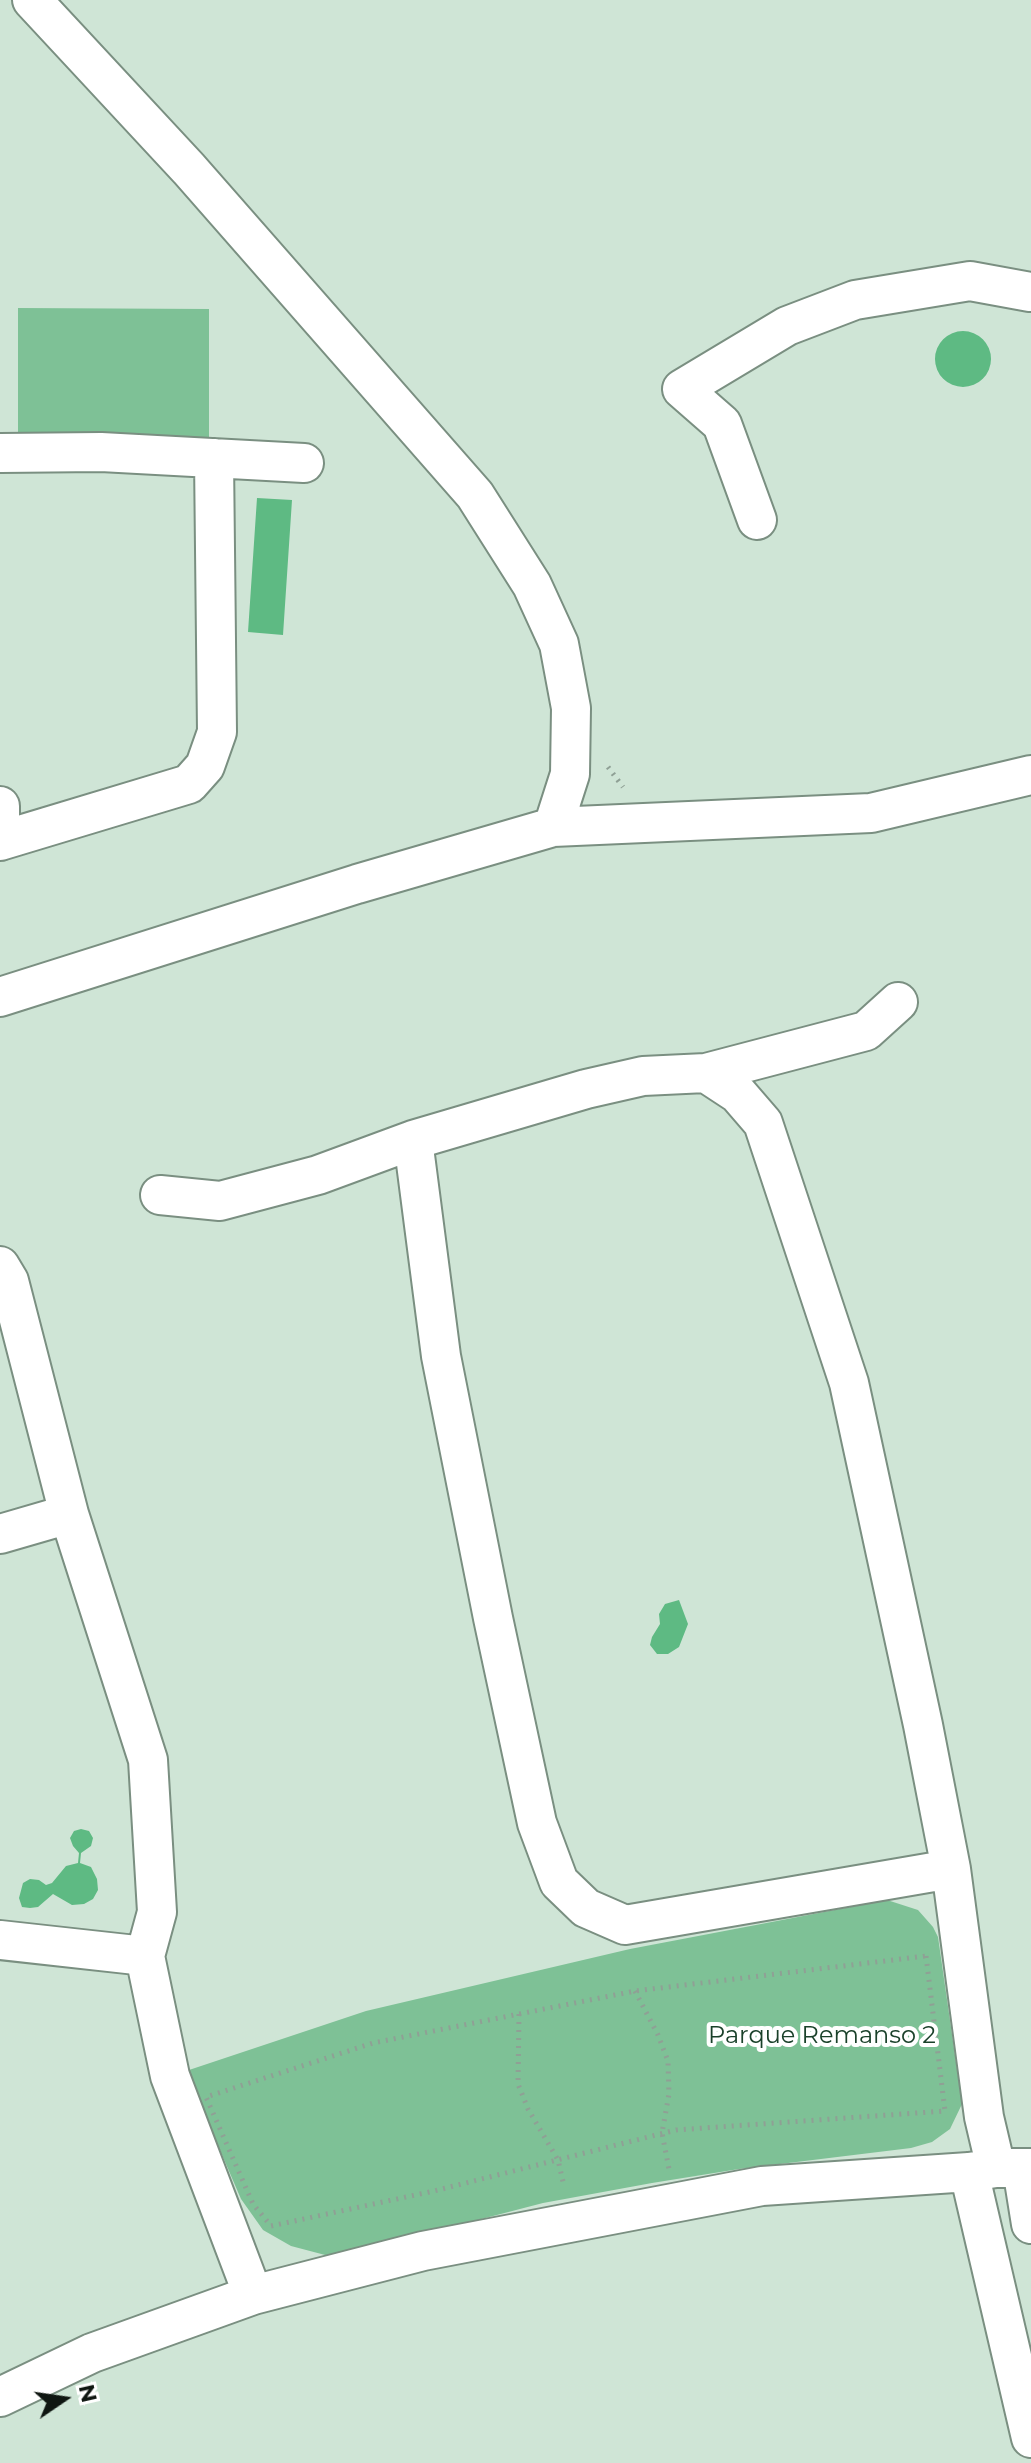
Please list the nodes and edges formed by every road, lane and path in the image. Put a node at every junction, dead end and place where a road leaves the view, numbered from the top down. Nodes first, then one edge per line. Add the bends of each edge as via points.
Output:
1 (32, 0) edge
2 (1031, 292) edge
3 (0, 453) edge
4 (214, 458) junction
5 (304, 463) dead end
6 (757, 520) dead end
7 (607, 766) dead end
8 (1031, 775) edge
9 (0, 806) edge
10 (659, 821) junction
11 (553, 827) junction
12 (0, 841) edge
13 (0, 997) edge
14 (898, 1002) dead end
15 (706, 1073) junction
16 (413, 1140) junction
17 (160, 1195) dead end
18 (0, 1266) edge
19 (69, 1514) junction
20 (0, 1534) edge
21 (951, 1869) junction
22 (0, 1940) edge
23 (145, 1956) junction
24 (635, 1991) junction
25 (519, 2014) junction
26 (662, 2133) junction
27 (558, 2160) junction
28 (1004, 2169) edge
29 (1031, 2224) edge
30 (253, 2295) junction
31 (0, 2397) edge
32 (1031, 2438) edge

1 - 11 street via 189,169 475,495 532,585 559,644 571,708 570,774
2 - 6 street via 970,281 855,300 787,326 682,389 722,424
3 - 4 street
4 - 5 street
4 - 12 street via 217,732 205,766 189,784
7 - 10 path
8 - 10 street via 871,813
9 - 12 street
10 - 11 street
11 - 13 street
14 - 15 street via 866,1031
15 - 16 street via 643,1076 586,1089
15 - 21 street via 738,1094 763,1123 849,1383
16 - 17 street via 318,1175 220,1201
16 - 21 street via 447,1387 489,1603 537,1823 559,1882 586,1908 625,1925
18 - 19 street via 9,1281
19 - 20 street
19 - 23 street via 148,1760 157,1912
21 - 28 street via 984,2117
22 - 23 street
23 - 30 street via 170,2076
24 - 25 path
24 - 26 path via 668,2061
24 - 26 path via 926,1956 945,2111
25 - 27 path via 518,2084
25 - 27 path via 373,2043 206,2097 253,2204 271,2226
26 - 27 path
28 - 29 street
28 - 30 street via 762,2186 423,2251
28 - 32 street
30 - 31 street via 92,2353

